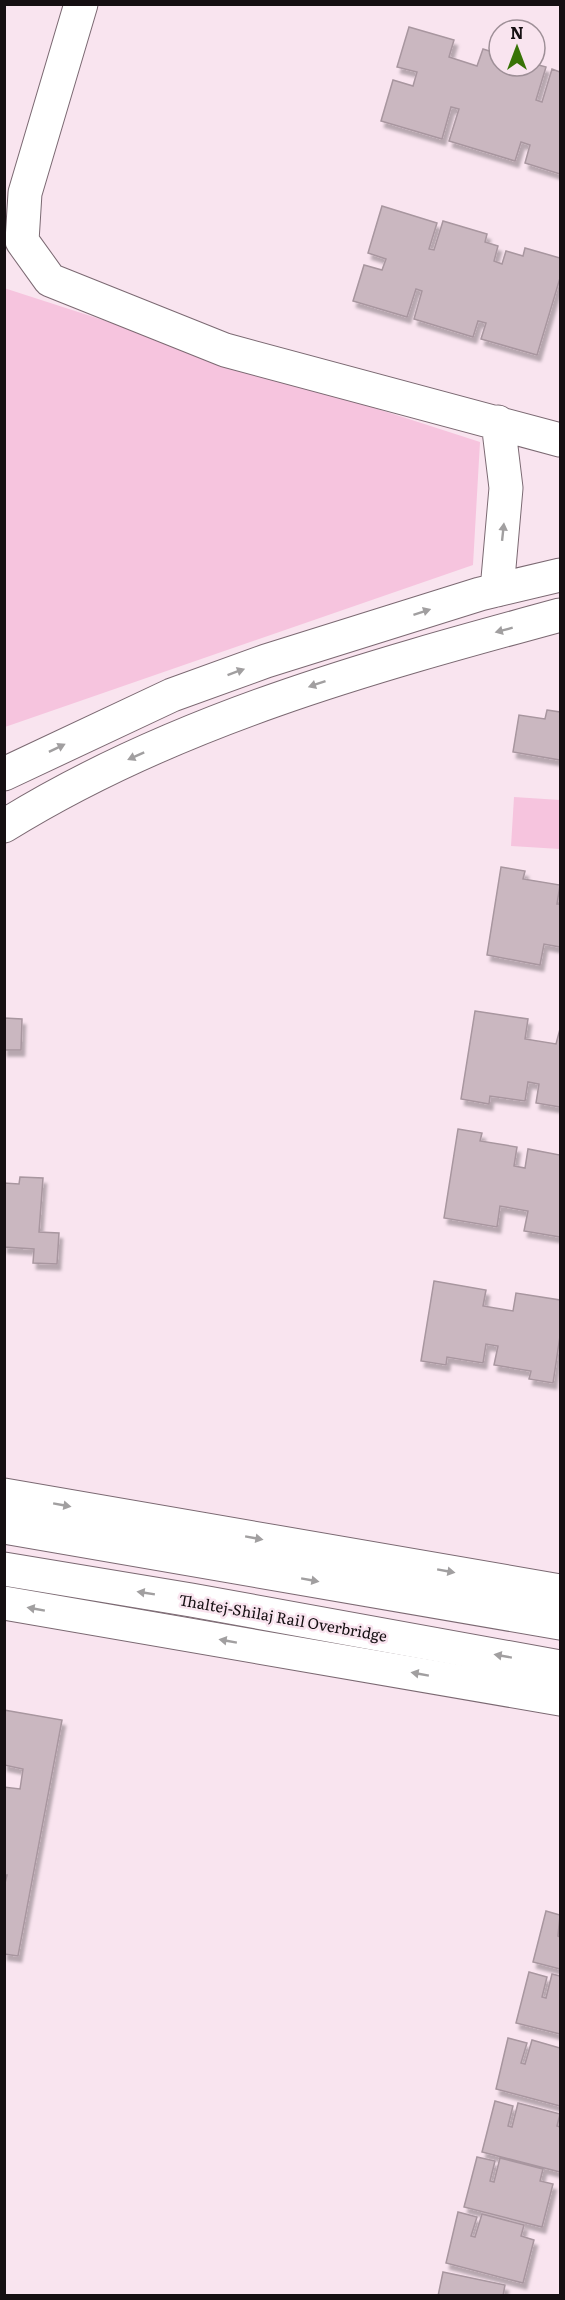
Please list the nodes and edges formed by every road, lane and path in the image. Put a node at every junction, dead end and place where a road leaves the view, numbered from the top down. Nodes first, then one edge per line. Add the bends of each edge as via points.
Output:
1 (81, 4) edge
2 (13, 240) edge
3 (498, 422) junction
4 (561, 440) edge
5 (561, 575) edge
6 (496, 590) junction
7 (561, 615) edge
8 (4, 774) edge
9 (4, 826) edge
10 (4, 1494) edge
11 (4, 1527) edge
12 (4, 1569) edge
13 (561, 1591) edge
14 (4, 1603) edge
15 (561, 1623) edge
16 (561, 1667) edge
17 (561, 1699) edge

1 - 2 street
2 - 3 street via 50,280 225,350
3 - 4 street
6 -> 3 street via 506,488
5 - 6 street
8 -> 6 street via 172,695 266,660
7 -> 9 street via 396,660 243,711 134,757 53,796
10 -> 13 street
11 -> 15 street
16 -> 12 street, Thaltej-Shilaj Rail Overbridge
17 -> 14 street

